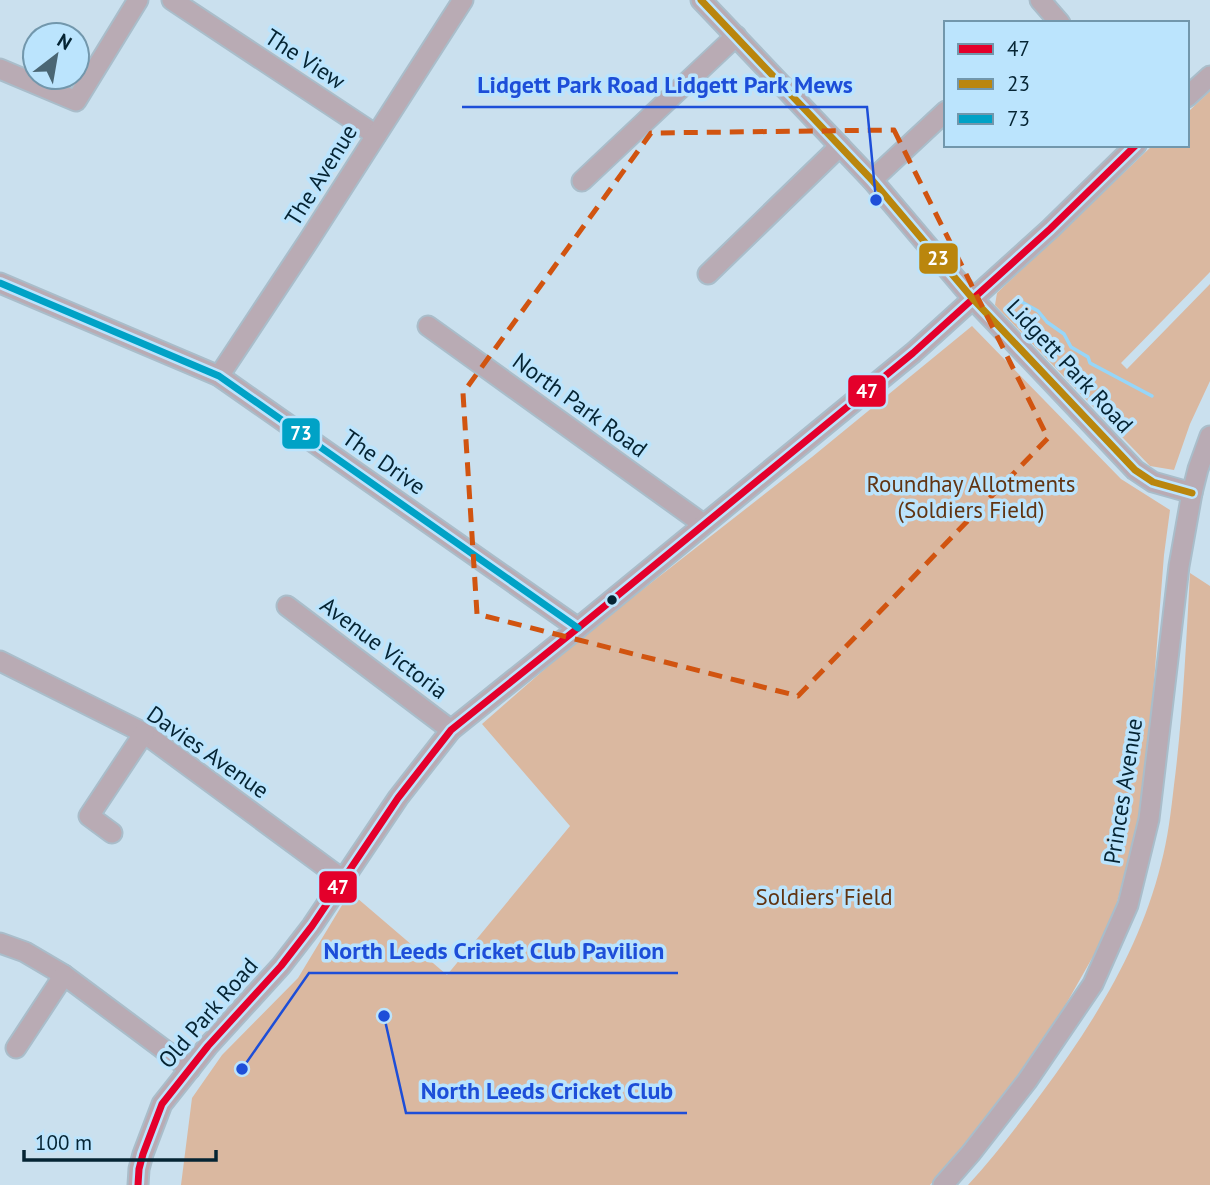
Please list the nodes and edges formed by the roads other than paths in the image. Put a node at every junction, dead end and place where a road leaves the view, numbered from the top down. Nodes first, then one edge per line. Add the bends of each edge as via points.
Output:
1 (138, 0) edge
2 (172, 0) edge
3 (463, 0) edge
4 (701, 0) edge
5 (1040, 0) edge
6 (1058, 21) edge
7 (736, 36) junction
8 (0, 69) edge
9 (1210, 76) edge
10 (1189, 95) edge
11 (944, 113) edge
12 (376, 135) junction
13 (840, 146) junction
14 (1134, 147) edge
15 (872, 180) junction
16 (582, 181) dead end
17 (708, 274) dead end
18 (0, 283) edge
19 (973, 299) junction
20 (428, 326) dead end
21 (219, 376) junction
22 (1210, 436) edge
23 (1192, 493) junction
24 (703, 524) junction
25 (287, 606) dead end
26 (578, 628) junction
27 (0, 661) edge
28 (451, 730) junction
29 (144, 733) junction
30 (112, 833) dead end
31 (342, 879) junction
32 (0, 943) edge
33 (65, 975) junction
34 (16, 1048) dead end
35 (190, 1069) junction
36 (138, 1185) edge
37 (943, 1185) edge

1 - 8 street via 76,101
2 - 12 street, The View
3 - 12 street, The Avenue
4 - 7 street, Lidgett Park Road
5 - 6 street
7 - 13 street, Lidgett Park Road
7 - 16 street
9 - 10 street
11 - 15 street
12 - 21 street, The Avenue
13 - 15 street, Lidgett Park Road
13 - 17 street
14 - 19 street, Old Park Road
15 - 19 street, Lidgett Park Road
18 - 21 street, The Drive
19 - 23 street, Lidgett Park Road via 1135,470 1153,482
19 - 24 street, Old Park Road
20 - 24 street, North Park Road
21 - 26 street, The Drive
22 - 23 street, Princes Avenue
23 - 37 street, Princes Avenue via 1178,566 1149,819 1128,905 1093,984 1027,1081
24 - 26 street, Old Park Road
25 - 28 street, Avenue Victoria
26 - 28 street, Old Park Road
27 - 29 street, Davies Avenue
28 - 31 street, Old Park Road
29 - 30 street via 89,816
29 - 31 street, Davies Avenue
31 - 35 street, Old Park Road via 281,966
32 - 33 street
33 - 34 street
33 - 35 street
35 - 36 street, Old Park Road via 162,1104 143,1154

